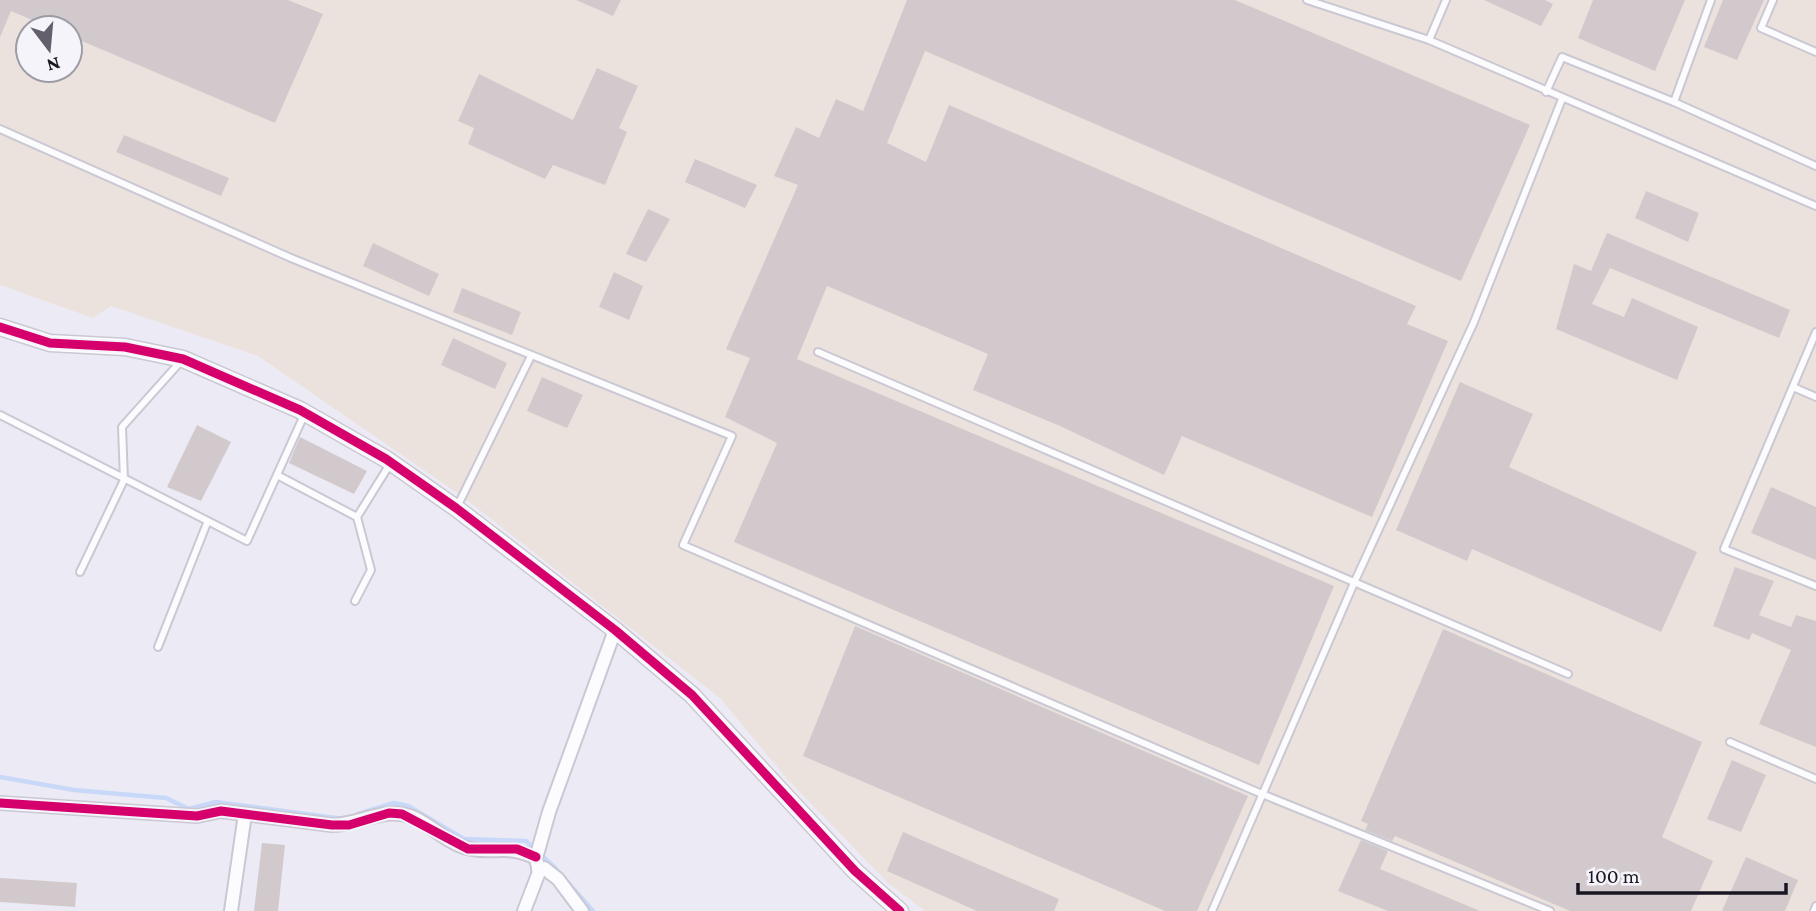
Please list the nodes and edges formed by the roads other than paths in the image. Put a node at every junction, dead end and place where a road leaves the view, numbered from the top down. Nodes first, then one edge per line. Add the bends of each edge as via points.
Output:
1 (1307, 0) edge
2 (1446, 0) edge
3 (1711, 0) edge
4 (1773, 0) edge
5 (1429, 40) junction
6 (1816, 52) edge
7 (1546, 92) junction
8 (1562, 99) junction
9 (1674, 102) junction
10 (0, 129) edge
11 (1816, 166) edge
12 (1816, 206) edge
13 (0, 327) edge
14 (1816, 332) edge
15 (1814, 341) edge
16 (818, 352) dead end
17 (531, 356) junction
18 (183, 359) junction
19 (1793, 387) junction
20 (1816, 397) edge
21 (305, 413) junction
22 (0, 415) edge
23 (391, 463) junction
24 (277, 475) junction
25 (124, 480) junction
26 (456, 508) junction
27 (357, 517) junction
28 (207, 523) junction
29 (80, 572) dead end
30 (1354, 583) junction
31 (1816, 586) edge
32 (355, 601) dead end
33 (615, 631) junction
34 (158, 648) dead end
35 (1568, 674) dead end
36 (1730, 742) dead end
37 (1816, 779) edge
38 (1262, 794) junction
39 (0, 803) edge
40 (245, 814) junction
41 (537, 861) junction
42 (231, 911) edge
43 (524, 911) edge
44 (582, 911) edge
45 (900, 911) edge
46 (1212, 911) edge
47 (1550, 911) edge

1 - 5 lane
2 - 5 lane
3 - 9 lane
4 - 6 lane via 1761,29
5 - 7 lane
7 - 8 lane
7 - 9 lane via 1562,57
8 - 12 lane
8 - 30 lane via 1474,322
9 - 11 lane
10 - 17 lane via 291,258
13 - 18 street via 50,343 125,347
14 - 15 lane
15 - 19 lane
16 - 30 lane
17 - 26 lane
17 - 38 lane via 732,436 683,545
18 - 21 street
18 - 25 lane via 122,427
19 - 20 lane
19 - 31 lane via 1724,549
21 - 23 street
21 - 24 lane
22 - 25 lane
23 - 26 street
23 - 27 lane
24 - 27 lane
24 - 28 lane via 247,541
25 - 28 lane
25 - 29 lane
26 - 33 street
27 - 32 lane via 371,570
28 - 34 lane
30 - 35 lane
30 - 38 lane
33 - 41 street
33 - 45 street via 692,695 855,871
36 - 37 lane
38 - 46 lane
38 - 47 lane
39 - 40 street via 197,816 221,811
40 - 41 street via 349,825 389,813 402,814 468,849 517,849
40 - 42 street
41 - 43 street
41 - 44 street via 558,879

